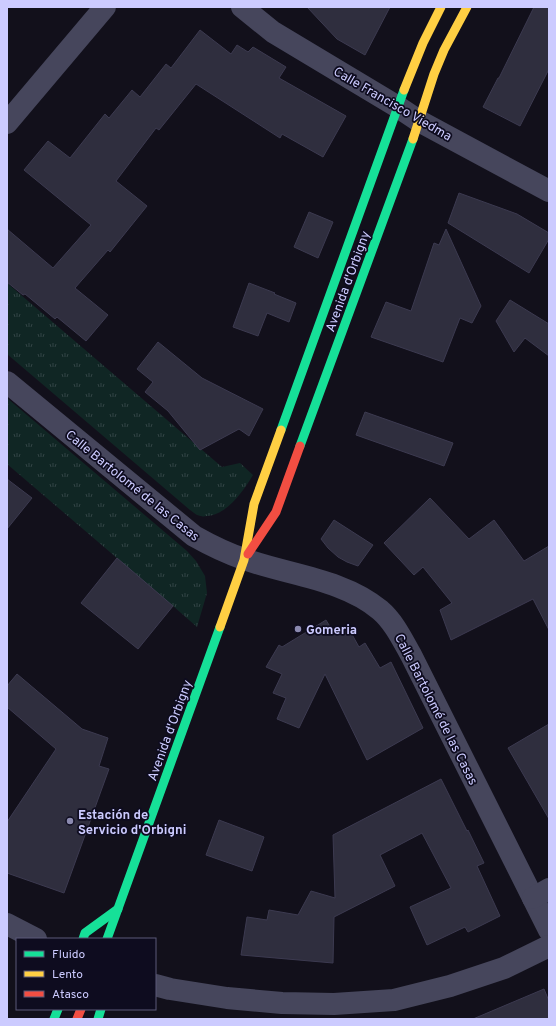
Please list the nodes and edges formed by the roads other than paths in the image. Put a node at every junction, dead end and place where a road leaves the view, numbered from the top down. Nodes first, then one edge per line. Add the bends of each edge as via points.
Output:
1 (105, 7) edge
2 (242, 7) edge
3 (442, 7) edge
4 (466, 7) edge
5 (398, 107) junction
6 (419, 120) junction
7 (7, 123) edge
8 (549, 191) edge
9 (7, 382) edge
10 (244, 560) junction
11 (541, 893) edge
12 (118, 909) junction
13 (7, 924) edge
14 (549, 930) edge
15 (119, 932) dead end
16 (34, 938) edge
17 (83, 938) edge
18 (107, 938) edge
19 (549, 946) edge
20 (156, 985) edge

1 - 7 street
2 - 5 street, Calle Francisco Viedma via 272,32
3 - 5 main road, Avenida d'Orbigny via 423,43
4 - 6 main road, Avenida d'Orbigny via 434,74
5 - 6 street, Calle Francisco Viedma
5 - 10 main road, Avenida d'Orbigny via 254,504
6 - 8 street, Calle Francisco Viedma
6 - 10 main road, Avenida d'Orbigny via 276,512
9 - 10 street, Calle Bartolomé de las Casas via 194,536
10 - 11 street, Calle Bartolomé de las Casas via 342,588 364,598 381,611 396,628 411,654
10 - 12 main road, Avenida d'Orbigny
11 - 14 street, Calle Bartolomé de las Casas
12 - 15 main road, Avenida d'Orbigny
12 - 17 main road via 85,933
12 - 18 main road
13 - 16 street
19 - 20 street via 504,968 450,986 394,1000 334,1004 282,1003 227,998

